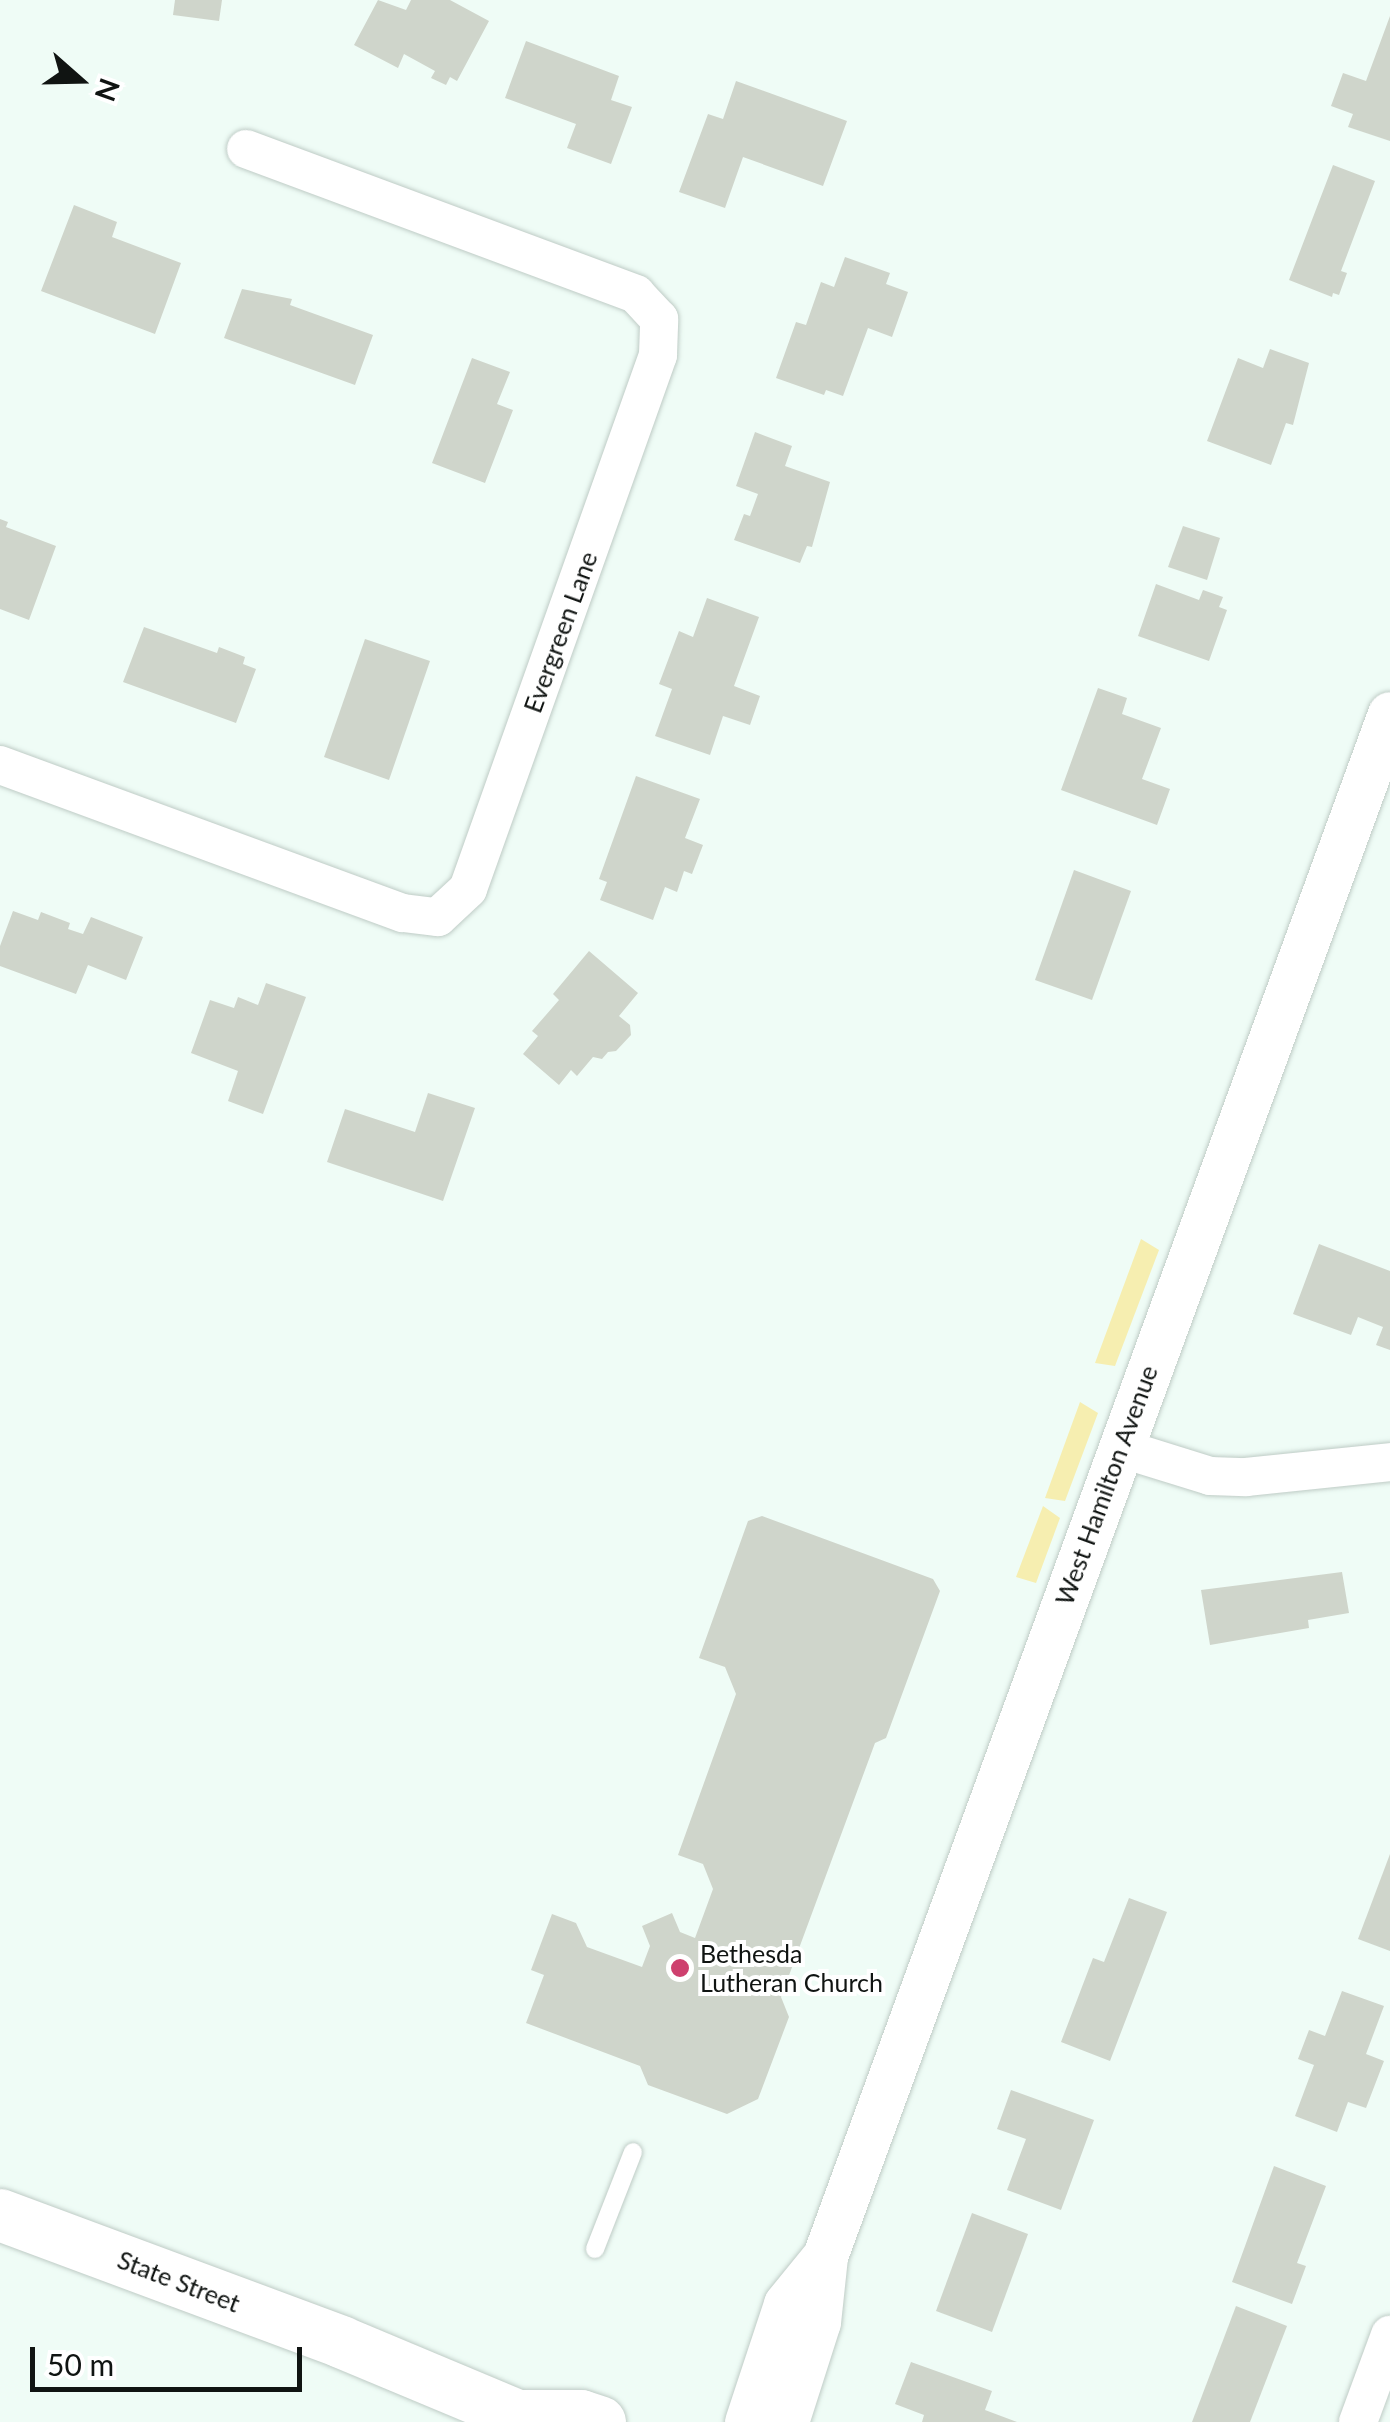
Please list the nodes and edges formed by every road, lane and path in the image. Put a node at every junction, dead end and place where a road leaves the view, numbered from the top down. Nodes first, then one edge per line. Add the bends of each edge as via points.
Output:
1 (246, 150) dead end
2 (1390, 714) edge
3 (0, 765) edge
4 (1120, 1448) junction
5 (1390, 1462) edge
6 (632, 2152) dead end
7 (0, 2215) edge
8 (595, 2249) dead end
9 (824, 2256) junction
10 (1390, 2335) edge
11 (528, 2419) edge
12 (600, 2422) edge
13 (747, 2422) edge
14 (786, 2422) edge
15 (1358, 2422) edge

1 - 3 street, Evergreen Lane via 636,294 658,319 658,355 468,889 438,917 403,913
2 - 4 street, West Hamilton Avenue
4 - 5 street via 1210,1476
4 - 9 street, West Hamilton Avenue
6 - 8 lane
7 - 11 main road, State Street
9 - 13 street, West Hamilton Avenue via 786,2304
9 - 14 street, West Hamilton Avenue via 818,2322
10 - 15 street
11 - 12 main road, State Street via 581,2416

